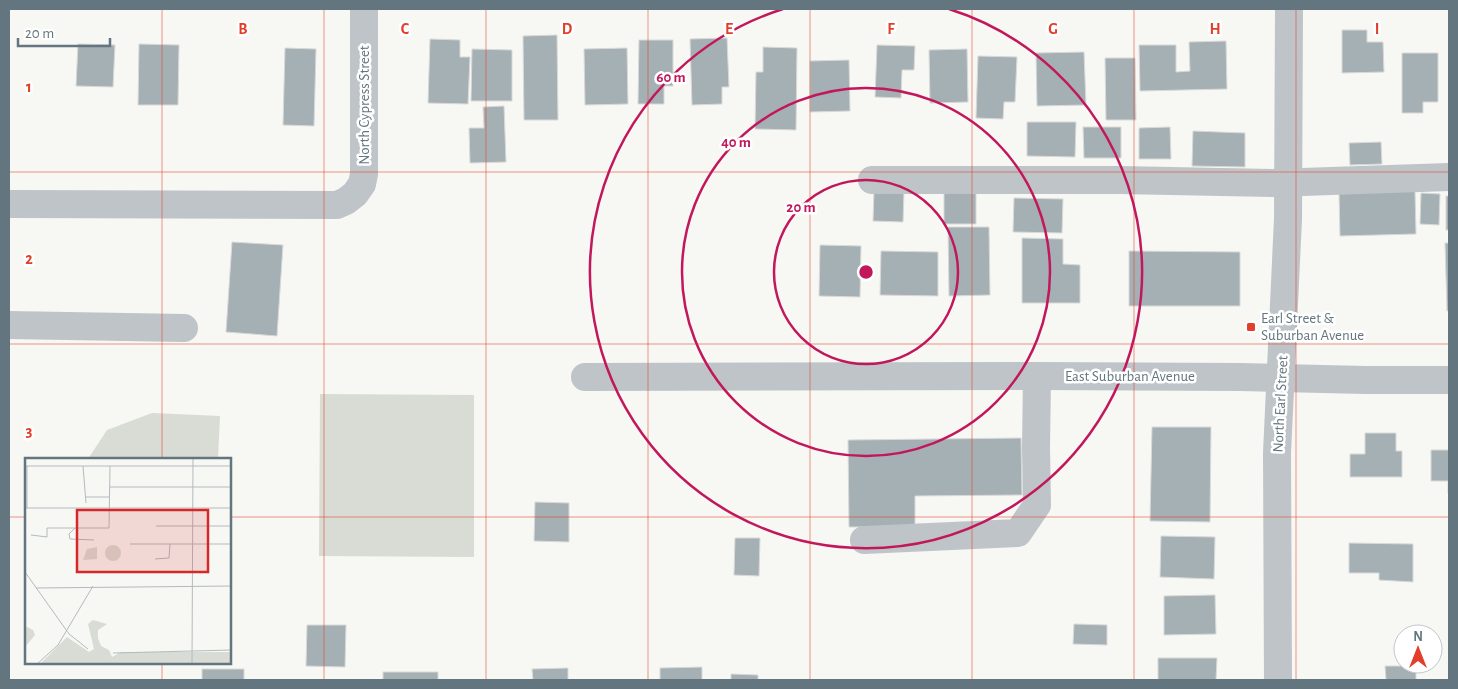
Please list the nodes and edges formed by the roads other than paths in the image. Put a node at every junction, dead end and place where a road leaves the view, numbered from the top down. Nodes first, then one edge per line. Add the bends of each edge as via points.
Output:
1 (364, 9) edge
2 (1289, 9) edge
3 (1449, 178) edge
4 (872, 180) dead end
5 (1289, 182) junction
6 (9, 204) edge
7 (9, 325) edge
8 (184, 328) dead end
9 (1037, 376) junction
10 (585, 377) dead end
11 (1281, 378) junction
12 (1449, 380) edge
13 (864, 540) dead end
14 (1278, 680) edge

1 - 6 street, North Cypress Street via 364,174 362,184 343,203
2 - 5 street, North Earl Street
3 - 5 street
4 - 5 street
5 - 11 street, North Earl Street
7 - 8 street
9 - 10 street, East Suburban Avenue
9 - 11 street, East Suburban Avenue
9 - 13 street via 1037,505 1018,533
11 - 12 street, East Suburban Avenue
11 - 14 street, North Earl Street via 1277,453

